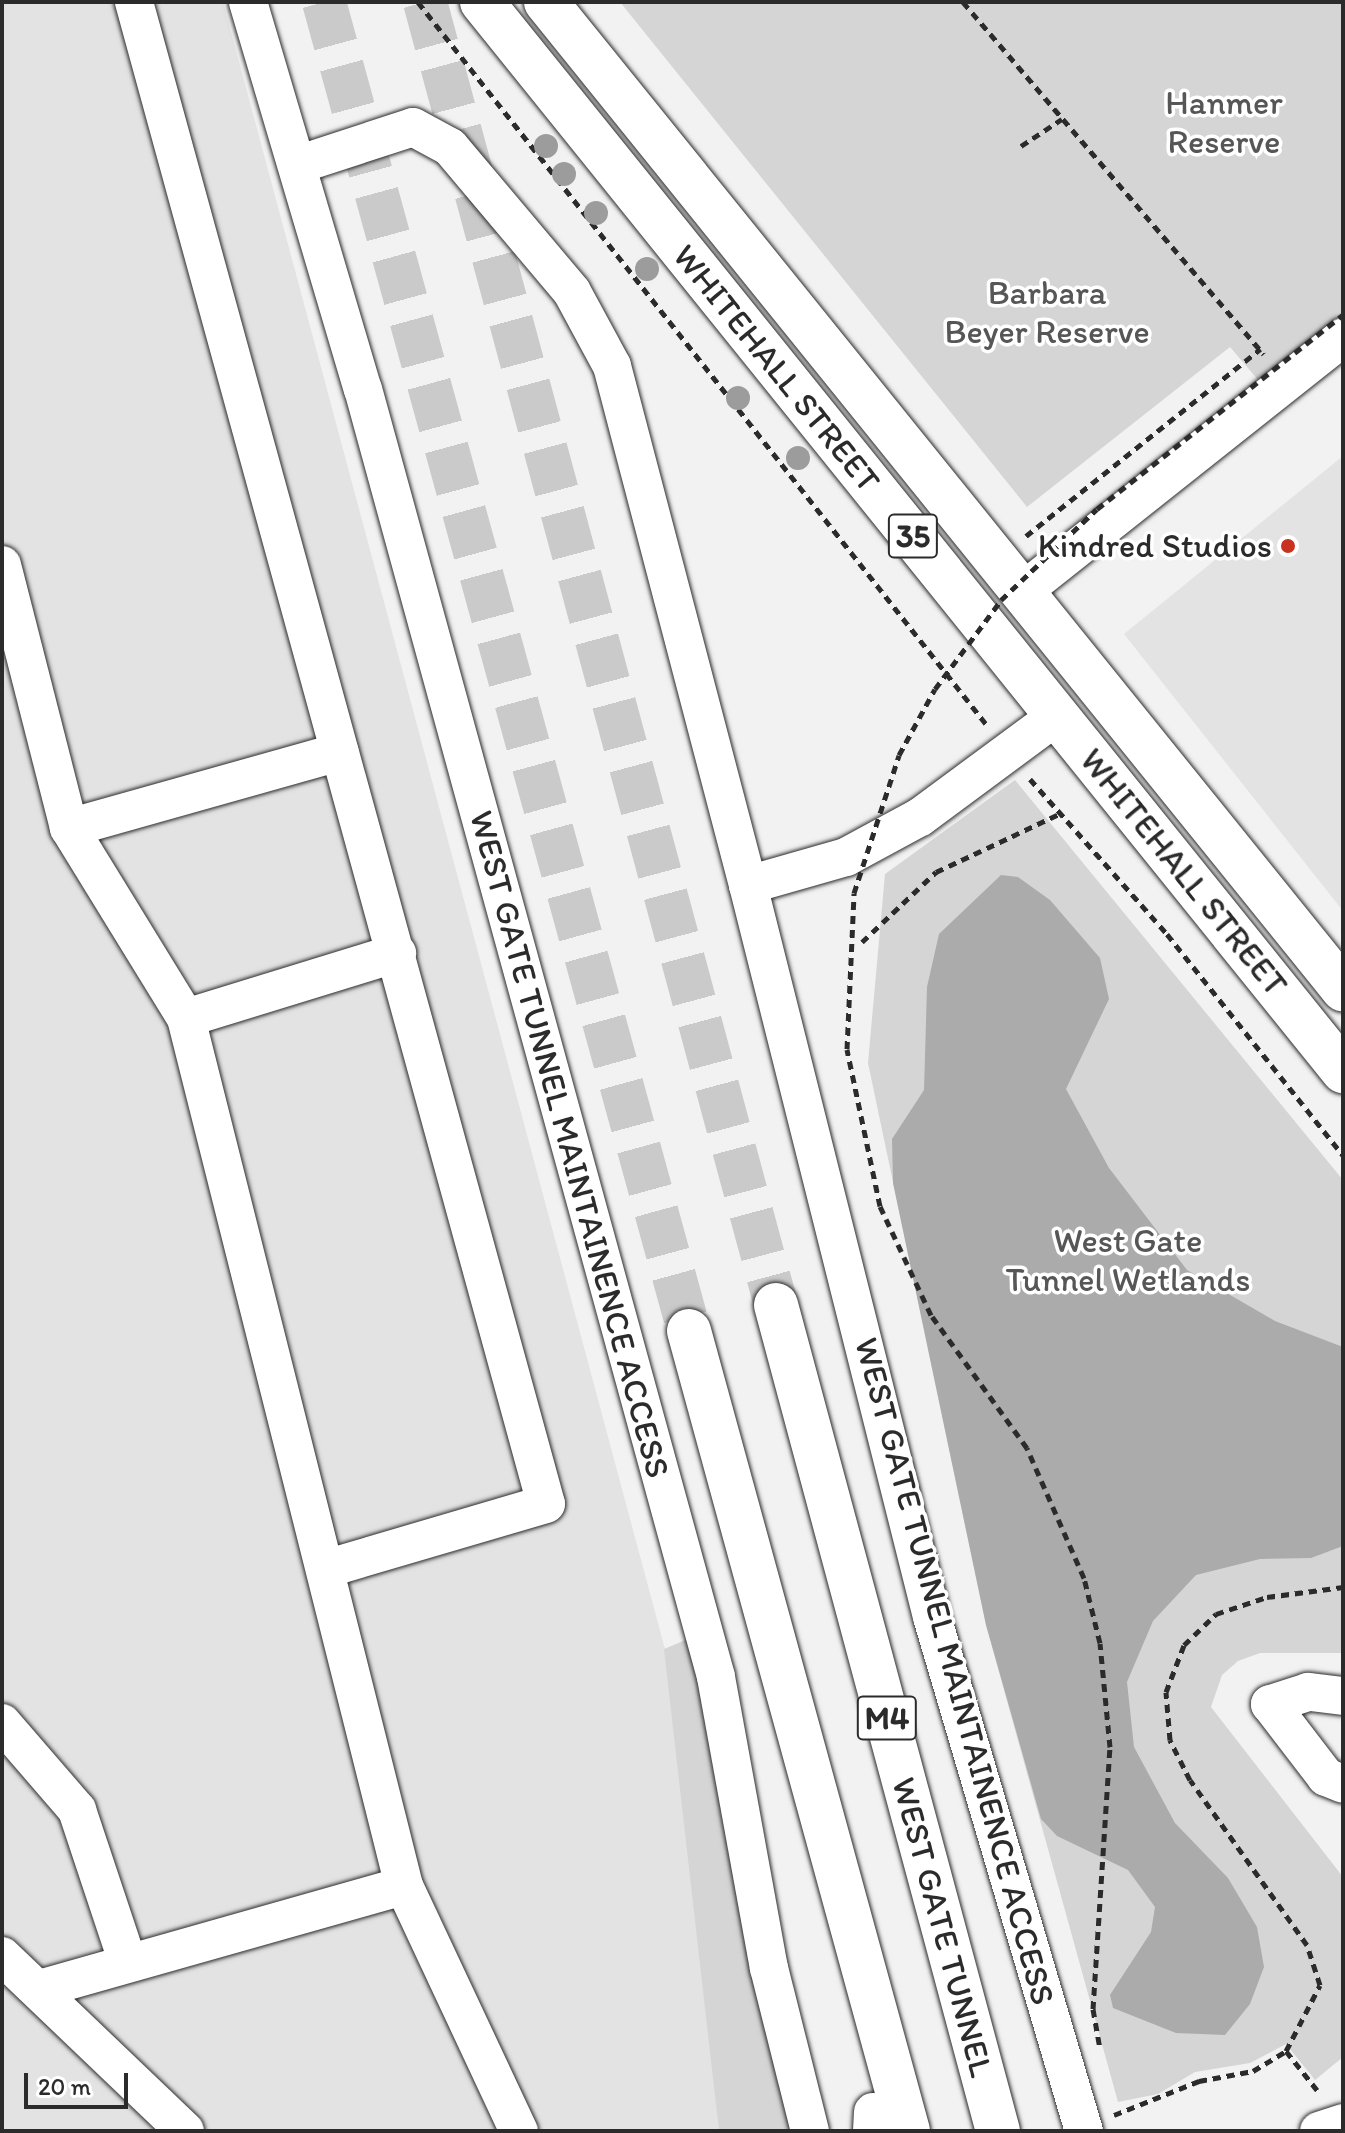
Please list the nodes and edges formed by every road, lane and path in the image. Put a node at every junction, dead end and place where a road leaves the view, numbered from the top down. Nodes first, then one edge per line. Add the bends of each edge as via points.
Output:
1 (134, 2) edge
2 (248, 2) edge
3 (418, 2) edge
4 (482, 2) edge
5 (546, 2) edge
6 (963, 2) edge
7 (1062, 119) junction
8 (1021, 146) dead end
9 (297, 165) junction
10 (1343, 315) edge
11 (1343, 337) edge
12 (1260, 349) junction
13 (1276, 368) dead end
14 (2, 565) edge
15 (1011, 575) junction
16 (984, 624) junction
17 (1058, 715) junction
18 (340, 752) junction
19 (1011, 756) junction
20 (1059, 814) junction
21 (69, 828) junction
22 (748, 885) junction
23 (862, 942) dead end
24 (397, 953) junction
25 (1343, 989) edge
26 (186, 1018) junction
27 (1343, 1071) edge
28 (1343, 1155) edge
29 (776, 1305) tunnel mouth
30 (689, 1331) tunnel mouth
31 (325, 1569) junction
32 (1343, 1587) edge
33 (1343, 1696) edge
34 (2, 1723) edge
35 (1343, 1784) edge
36 (404, 1886) junction
37 (2, 1956) edge
38 (128, 1963) junction
39 (39, 1989) junction
40 (1093, 2009) dead end
41 (1286, 2051) junction
42 (1317, 2090) dead end
43 (1099, 2123) edge
44 (1343, 2123) edge
45 (882, 2126) edge
46 (185, 2131) edge
47 (519, 2131) edge
48 (810, 2131) edge
49 (998, 2131) edge
50 (1319, 2131) edge

1 - 18 street
2 - 9 street, WEST GATE TUNNEL MAINTAINENCE ACCESS
3 - 19 path
4 - 16 main road, WHITEHALL STREET / 35
5 - 15 main road, WHITEHALL STREET / 35
6 - 7 path
7 - 8 path
7 - 12 path
9 - 22 street, WEST GATE TUNNEL MAINTAINENCE ACCESS via 413,127 450,147 572,292 612,366
9 - 48 street, WEST GATE TUNNEL MAINTAINENCE ACCESS via 716,1677 769,1968
10 - 40 path, bridge via 1097,509 1001,600 935,689 899,755 854,893 847,1049 880,1206 931,1315 1027,1448 1084,1578 1100,1643 1110,1747
11 - 15 street
12 - 13 path
12 - 15 path
14 - 21 street
15 - 16 main road
15 - 25 main road, WHITEHALL STREET / 35
16 - 17 main road, WHITEHALL STREET / 35
17 - 19 street
17 - 27 main road, WHITEHALL STREET / 35
18 - 21 street
18 - 24 street
19 - 20 path
19 - 22 street via 846,857
20 - 23 path via 936,872
20 - 28 path via 1167,934
21 - 26 street
22 - 43 street, WEST GATE TUNNEL MAINTAINENCE ACCESS via 932,1617
24 - 26 street
24 - 31 street via 546,1504
26 - 31 street
29 - 49 main road, WEST GATE TUNNEL / M4
30 - 45 main road via 865,1988
31 - 36 street
32 - 41 path via 1267,1597 1216,1614 1184,1645 1166,1692 1170,1740 1190,1780 1307,1945 1320,1985
33 - 35 street via 1308,1692 1270,1704 1326,1777
34 - 38 street via 77,1810
36 - 38 street
36 - 47 street
37 - 39 street
38 - 39 street
39 - 46 street
41 - 42 path
41 - 43 path via 1253,2071 1199,2081
44 - 50 street

